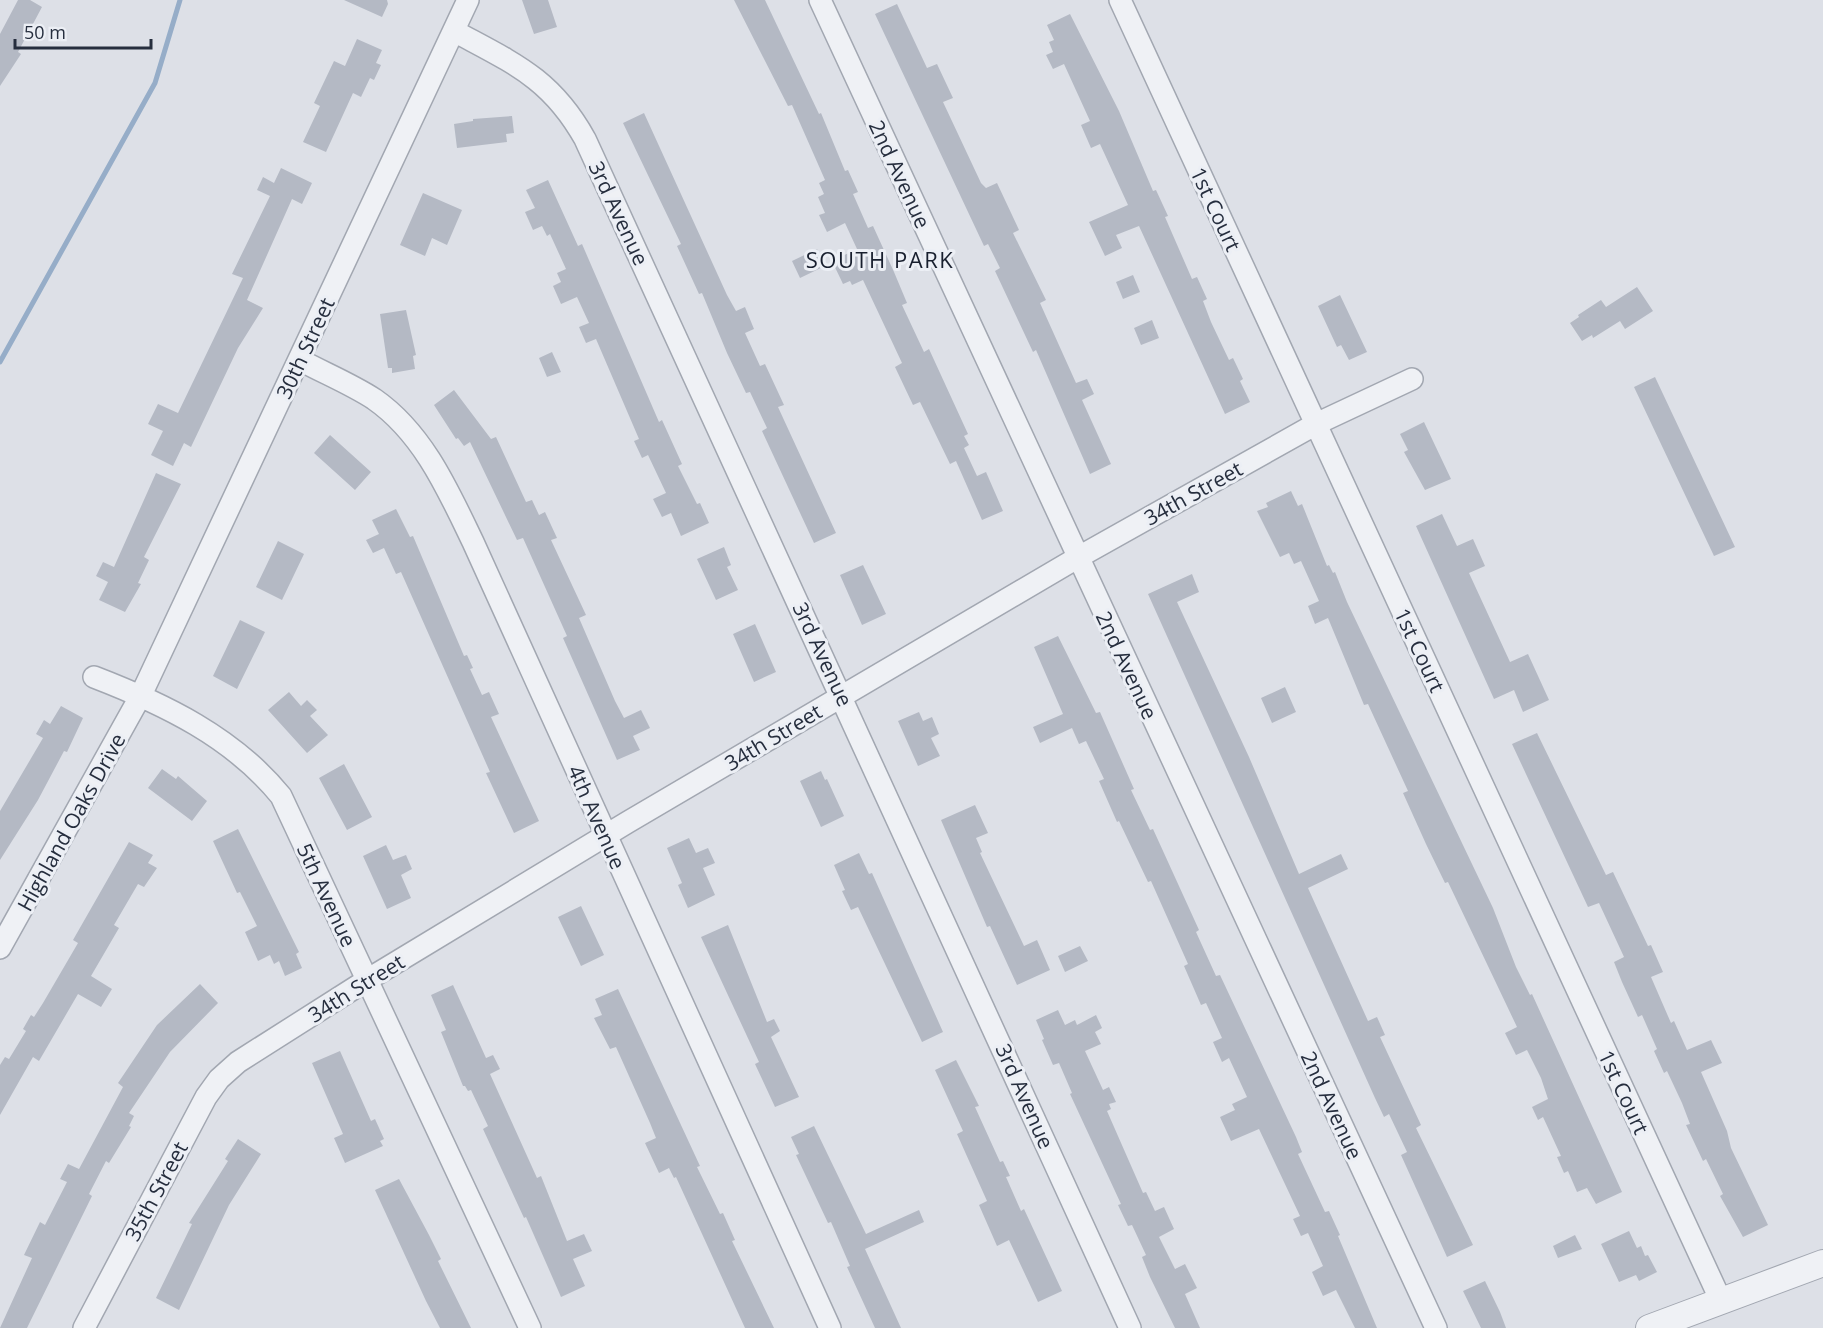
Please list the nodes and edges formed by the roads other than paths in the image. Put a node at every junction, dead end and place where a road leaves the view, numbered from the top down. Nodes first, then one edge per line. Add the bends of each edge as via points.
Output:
1 (468, 0) edge
2 (820, 0) edge
3 (1120, 0) edge
4 (454, 31) junction
5 (300, 360) junction
6 (1412, 379) dead end
7 (1316, 424) junction
8 (1077, 558) junction
9 (94, 676) dead end
10 (141, 695) junction
11 (842, 695) junction
12 (606, 837) junction
13 (0, 948) edge
14 (367, 980) junction
15 (238, 1062) joint
16 (1823, 1263) edge
17 (1721, 1301) junction
18 (84, 1328) edge
19 (530, 1328) edge
20 (830, 1328) edge
21 (1130, 1328) edge
22 (1436, 1328) edge
23 (1649, 1328) edge

1 - 4 street, 30th Street
2 - 8 street, 2nd Avenue
3 - 7 street, 1st Court
4 - 5 street, 30th Street
4 - 11 street, 3rd Avenue via 530,72 562,102 575,121
5 - 10 street, 30th Street
5 - 12 street, 4th Avenue via 373,398 420,445 473,542
6 - 7 street, 34th Street
7 - 8 street, 34th Street
7 - 17 street, 1st Court
8 - 11 street, 34th Street
8 - 22 street, 2nd Avenue
9 - 10 street, 5th Avenue
10 - 13 street, Highland Oaks Drive
10 - 14 street, 5th Avenue via 236,749 281,796
11 - 12 street, 34th Street
11 - 21 street, 3rd Avenue
12 - 14 street, 34th Street
12 - 20 street, 4th Avenue
14 - 15 street, 34th Street
14 - 19 street, 5th Avenue
15 - 18 street, 35th Street via 206,1097
16 - 17 street
17 - 23 street

